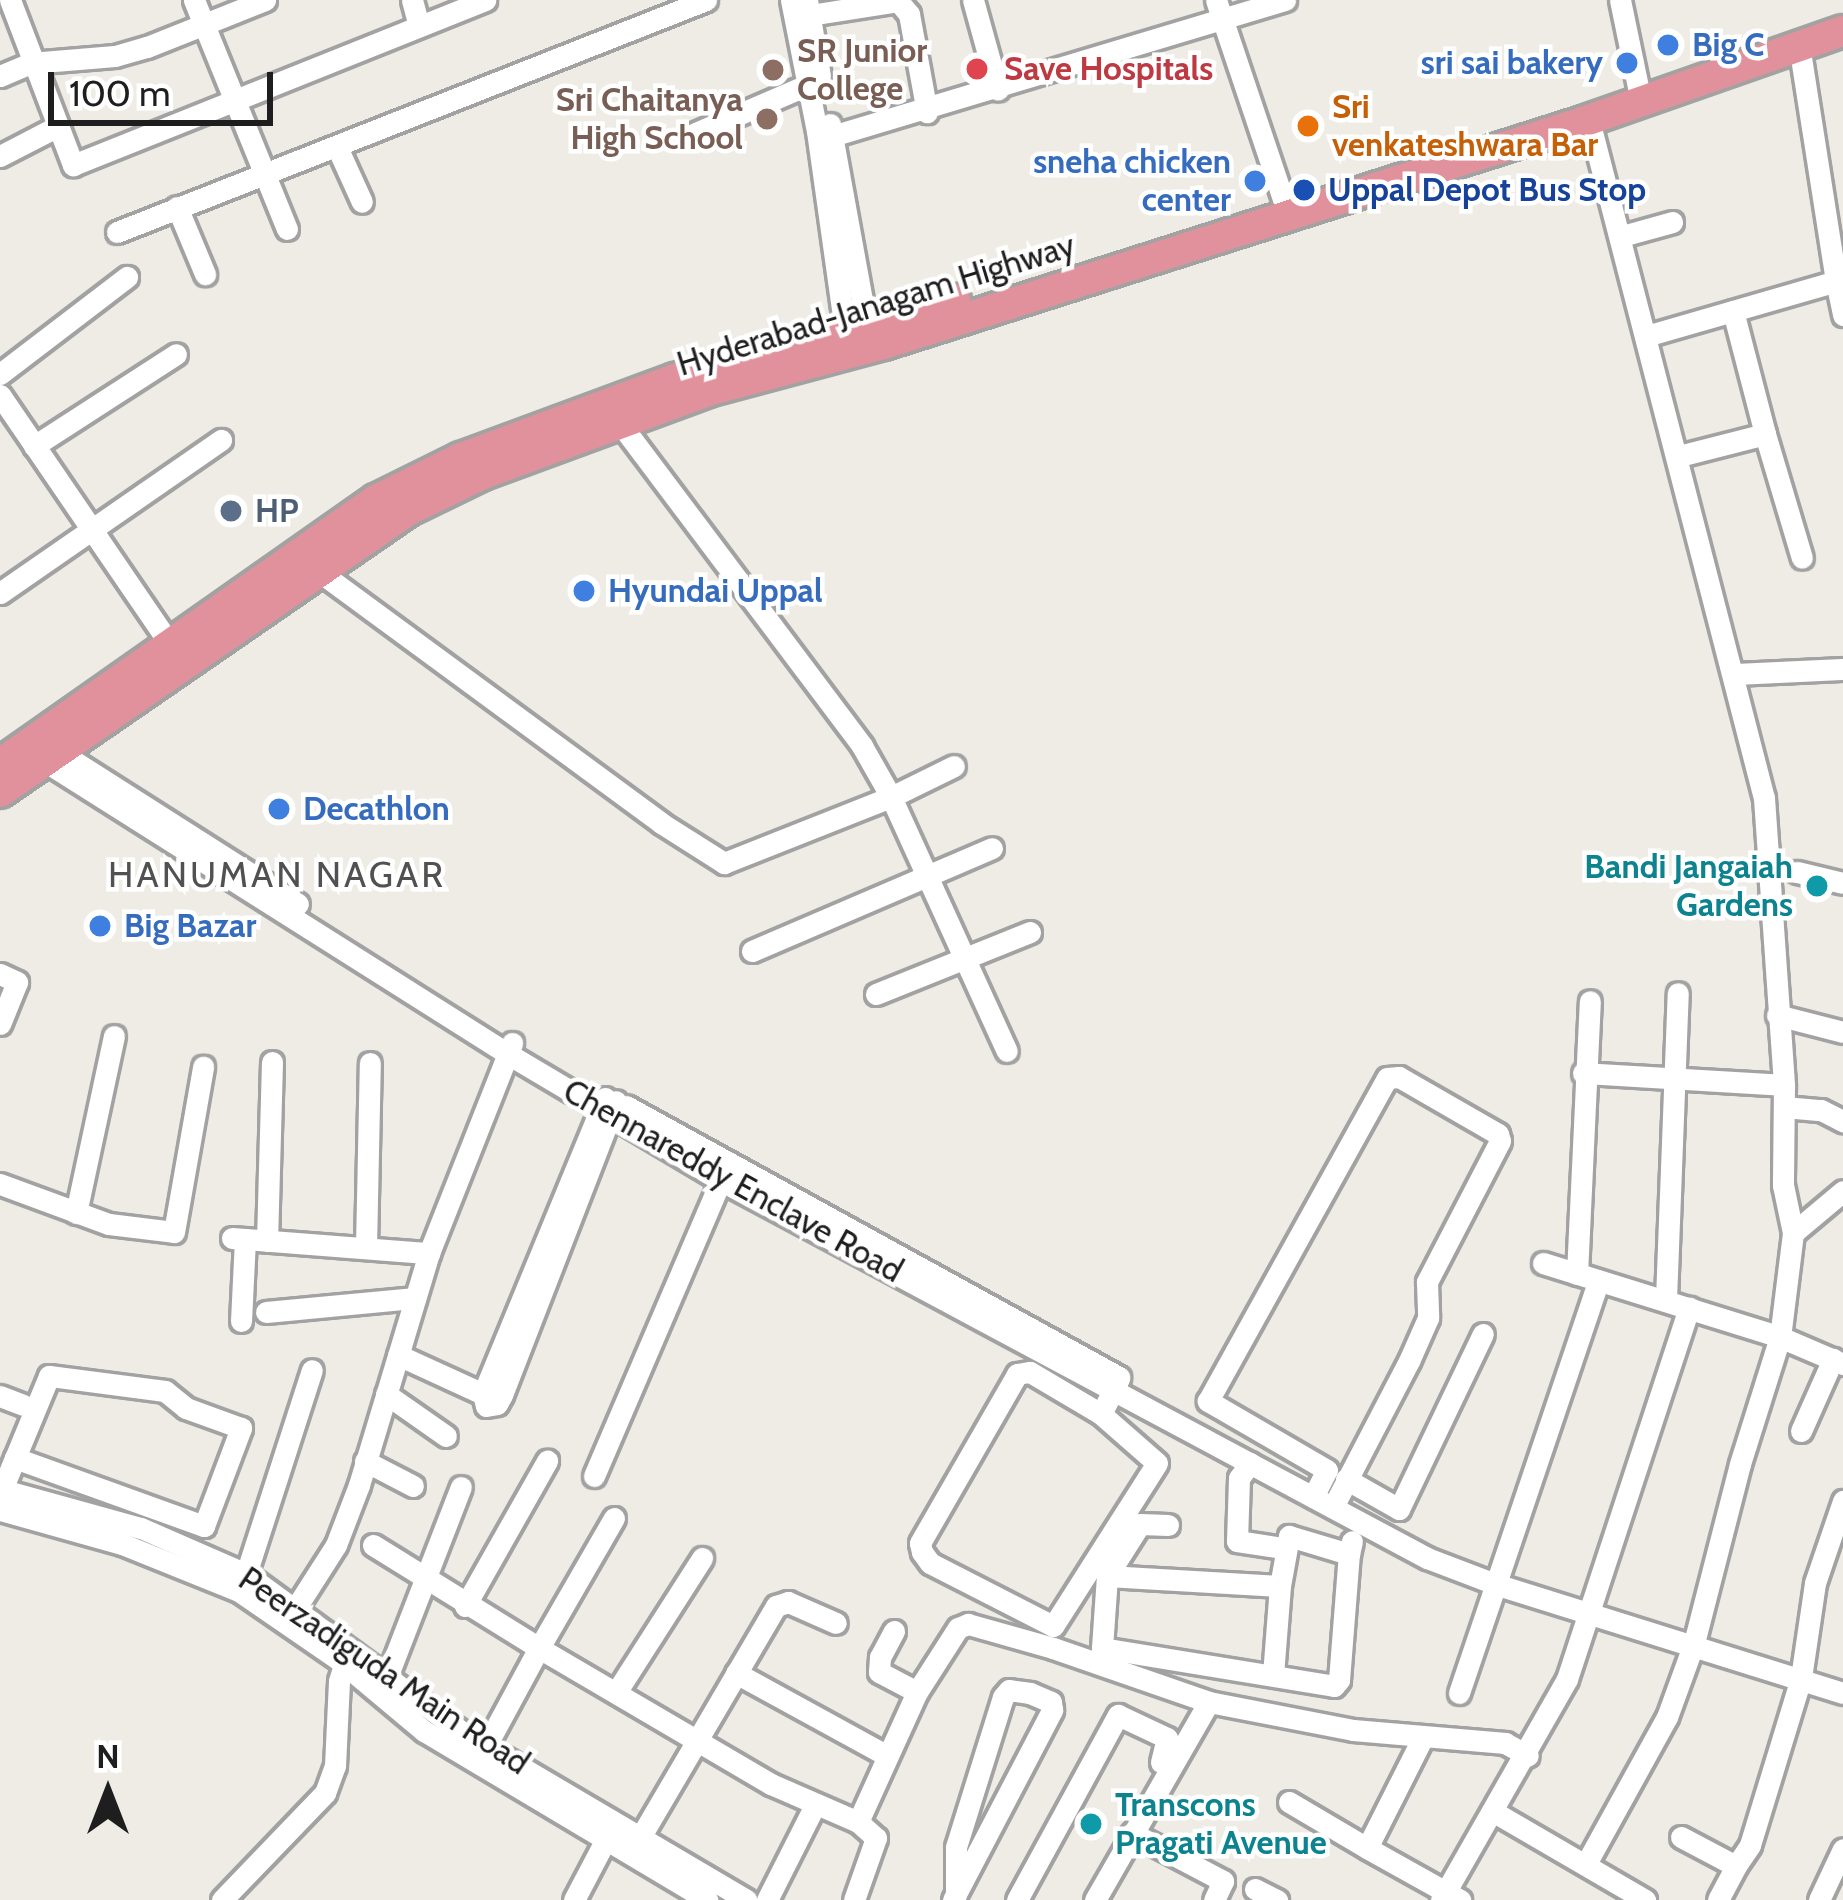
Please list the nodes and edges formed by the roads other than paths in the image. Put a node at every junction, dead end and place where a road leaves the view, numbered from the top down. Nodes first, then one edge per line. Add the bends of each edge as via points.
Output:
1 (10, 0) edge
2 (194, 0) edge
3 (266, 0) edge
4 (412, 0) edge
5 (485, 0) edge
6 (706, 0) edge
7 (791, 0) edge
8 (973, 0) edge
9 (1286, 0) edge
10 (1620, 0) edge
11 (809, 7) edge
12 (1219, 9) edge
13 (1843, 16) edge
14 (204, 26) junction
15 (418, 26) junction
16 (1843, 31) edge
17 (1799, 46) junction
18 (30, 64) junction
19 (0, 76) edge
20 (807, 85) junction
21 (1638, 86) junction
22 (998, 89) junction
23 (232, 105) junction
24 (927, 112) junction
25 (1586, 114) junction
26 (58, 126) junction
27 (691, 135) dead end
28 (832, 136) junction
29 (337, 147) junction
30 (0, 156) edge
31 (1445, 158) junction
32 (262, 175) junction
33 (362, 202) dead end
34 (1284, 202) junction
35 (177, 208) junction
36 (1672, 222) dead end
37 (287, 229) dead end
38 (116, 232) dead end
39 (1622, 236) junction
40 (205, 274) dead end
41 (127, 277) dead end
42 (1836, 281) junction
43 (1732, 310) junction
44 (1843, 316) edge
45 (856, 329) junction
46 (1646, 336) junction
47 (176, 354) dead end
48 (0, 374) edge
49 (0, 395) edge
50 (619, 422) junction
51 (581, 425) junction
52 (1766, 434) junction
53 (220, 440) dead end
54 (34, 446) junction
55 (1678, 456) junction
56 (91, 530) junction
57 (1802, 558) dead end
58 (317, 570) junction
59 (3, 586) edge
60 (170, 644) junction
61 (1843, 669) edge
62 (1735, 674) junction
63 (49, 755) junction
64 (0, 764) edge
65 (954, 766) dead end
66 (0, 792) edge
67 (891, 797) junction
68 (992, 848) dead end
69 (1798, 872) dead end
70 (927, 878) junction
71 (1843, 883) edge
72 (1030, 932) dead end
73 (752, 951) dead end
74 (964, 960) junction
75 (0, 974) edge
76 (1678, 993) dead end
77 (876, 994) dead end
78 (1590, 1001) dead end
79 (1777, 1016) junction
80 (0, 1024) edge
81 (1843, 1032) edge
82 (114, 1036) dead end
83 (510, 1047) junction
84 (1007, 1051) dead end
85 (272, 1062) dead end
86 (370, 1063) dead end
87 (203, 1067) dead end
88 (1583, 1073) junction
89 (1677, 1080) junction
90 (1784, 1096) junction
91 (609, 1104) junction
92 (1843, 1121) edge
93 (724, 1172) junction
94 (0, 1184) edge
95 (1843, 1191) edge
96 (76, 1213) junction
97 (1793, 1233) junction
98 (248, 1240) junction
99 (366, 1246) junction
100 (429, 1253) junction
101 (1543, 1263) dead end
102 (1587, 1278) junction
103 (415, 1298) junction
104 (1666, 1299) junction
105 (1690, 1307) junction
106 (266, 1312) dead end
107 (241, 1321) dead end
108 (1483, 1334) dead end
109 (1780, 1337) junction
110 (398, 1354) junction
111 (1838, 1361) edge
112 (312, 1370) dead end
113 (1117, 1384) junction
114 (386, 1394) junction
115 (0, 1396) edge
116 (23, 1405) dead end
117 (1101, 1414) junction
118 (1186, 1421) junction
119 (1801, 1431) dead end
120 (446, 1436) dead end
121 (15, 1458) junction
122 (365, 1461) junction
123 (547, 1461) dead end
124 (1250, 1463) junction
125 (594, 1476) dead end
126 (413, 1486) dead end
127 (461, 1487) dead end
128 (1329, 1489) junction
129 (1, 1496) edge
130 (1843, 1501) edge
131 (1359, 1514) junction
132 (614, 1518) dead end
133 (1168, 1525) dead end
134 (373, 1545) dead end
135 (1282, 1548) junction
136 (1349, 1554) junction
137 (702, 1558) dead end
138 (246, 1574) junction
139 (1107, 1576) junction
140 (427, 1577) junction
141 (1495, 1584) junction
142 (1280, 1586) junction
143 (297, 1606) junction
144 (465, 1606) junction
145 (1591, 1613) junction
146 (836, 1623) dead end
147 (894, 1631) dead end
148 (1694, 1643) junction
149 (539, 1648) junction
150 (344, 1658) junction
151 (736, 1673) junction
152 (1273, 1675) junction
153 (1801, 1678) junction
154 (386, 1681) junction
155 (617, 1691) junction
156 (916, 1692) junction
157 (1459, 1693) dead end
158 (1843, 1693) edge
159 (1210, 1702) junction
160 (1421, 1739) junction
161 (694, 1740) junction
162 (486, 1746) junction
163 (886, 1755) junction
164 (1528, 1756) junction
165 (1289, 1802) dead end
166 (815, 1805) junction
167 (1494, 1812) junction
168 (858, 1822) junction
169 (1132, 1833) junction
170 (641, 1836) junction
171 (1681, 1837) dead end
172 (606, 1839) junction
173 (1366, 1848) junction
174 (1843, 1849) edge
175 (1586, 1864) junction
176 (1736, 1866) junction
177 (1255, 1889) dead end
178 (954, 1897) edge
179 (1449, 1897) edge
180 (222, 1900) edge
181 (574, 1900) edge
182 (707, 1900) edge
183 (747, 1900) edge
184 (767, 1900) edge
185 (854, 1900) edge
186 (1017, 1900) edge
187 (1085, 1900) edge
188 (1095, 1900) edge
189 (1214, 1900) edge
190 (1277, 1900) edge
191 (1645, 1900) edge
192 (1718, 1900) edge
193 (1819, 1900) edge

1 - 18 street
2 - 14 street
3 - 14 street
4 - 15 street
5 - 15 street
6 - 29 street
7 - 20 street
8 - 22 street
9 - 12 street
10 - 21 street
11 - 24 street via 898,1 909,14
11 - 28 street
12 - 22 street
12 - 34 street
13 - 21 highway, Hyderabad-Janagam Highway
14 - 18 street via 115,56
14 - 23 street
15 - 23 street
16 - 17 highway, Hyderabad-Janagam Highway
17 - 25 highway, Hyderabad-Janagam Highway
17 - 42 street
18 - 19 street
18 - 26 street
20 - 27 street
20 - 45 street
21 - 25 highway, Hyderabad-Janagam Highway
22 - 24 street
23 - 26 street via 74,165
23 - 32 street
24 - 28 street
25 - 31 highway, Hyderabad-Janagam Highway
25 - 39 street
26 - 30 street
28 - 45 street
29 - 32 street
29 - 33 street
31 - 34 highway, Hyderabad-Janagam Highway
31 - 50 highway, Hyderabad-Janagam Highway via 884,344
32 - 35 street
32 - 37 street
34 - 45 highway, Hyderabad-Janagam Highway
35 - 38 street
35 - 40 street
36 - 39 street
39 - 46 street
41 - 48 street
42 - 43 street
42 - 44 street
43 - 46 street
43 - 52 street
45 - 51 highway, Hyderabad-Janagam Highway via 675,379
46 - 55 street
47 - 54 street
49 - 54 street
50 - 51 highway, Hyderabad-Janagam Highway
50 - 67 street via 862,746
51 - 58 highway, Hyderabad-Janagam Highway via 409,510
51 - 60 highway, Hyderabad-Janagam Highway via 461,458 376,500
52 - 55 street
52 - 57 street
53 - 56 street
54 - 56 street
55 - 62 street
56 - 59 street
56 - 60 street
58 - 63 highway, Hyderabad-Janagam Highway
58 - 67 street via 724,863
60 - 64 highway, Hyderabad-Janagam Highway
61 - 62 street
62 - 79 street via 1764,798
63 - 66 highway, Hyderabad-Janagam Highway
63 - 83 street, Chennareddy Enclave Road
65 - 67 street
67 - 70 street
68 - 70 street
69 - 71 street
70 - 73 street
70 - 74 street
72 - 74 street
74 - 77 street
74 - 84 street
75 - 80 street via 16,982
76 - 89 street
78 - 88 street
79 - 81 street
79 - 90 street
82 - 96 street
83 - 91 street, Chennareddy Enclave Road
83 - 100 street
85 - 98 street
86 - 99 street
87 - 96 street via 174,1232
88 - 89 street
88 - 102 street
89 - 90 street
89 - 104 street
90 - 92 street
90 - 97 street via 1783,1185
91 - 93 street, Chennareddy Enclave Road
91 - 110 street via 507,1357 497,1404 483,1404 483,1394
93 - 113 street, Chennareddy Enclave Road
93 - 125 street
94 - 96 street
95 - 97 street
97 - 109 street
98 - 99 street
98 - 107 street
99 - 100 street
100 - 103 street
101 - 102 street
102 - 104 street
102 - 141 street
103 - 106 street
103 - 110 street
104 - 105 street
105 - 109 street
105 - 145 street
108 - 128 street via 1399,1509
109 - 111 street
109 - 148 street
110 - 114 street
111 - 119 street
112 - 138 street
113 - 117 street
113 - 118 street, Chennareddy Enclave Road
114 - 120 street
114 - 122 street
115 - 116 street
117 - 117 street via 1030,1372 1017,1374 920,1543 930,1562 1053,1626 1157,1463
118 - 124 street, Chennareddy Enclave Road
118 - 128 street, Chennareddy Enclave Road
121 - 121 street via 204,1526 241,1428 186,1408 165,1390 49,1376
121 - 129 street
122 - 126 street
122 - 143 street via 336,1545
123 - 144 street
124 - 128 street, Chennareddy Enclave Road
124 - 135 street via 1240,1478 1237,1541
127 - 140 street
128 - 128 street via 1409,1360 1428,1318 1427,1282 1500,1141 1399,1078 1387,1078 1208,1401
128 - 131 street, Chennareddy Enclave Road
129 - 138 street, Peerzadiguda Main Road via 141,1528
129 - 150 street, Peerzadiguda Main Road via 238,1591
130 - 153 street via 1815,1582
131 - 136 street
131 - 141 street, Chennareddy Enclave Road
132 - 149 street
133 - 139 street via 1141,1524
134 - 140 street
135 - 136 street via 1289,1537
135 - 142 street
136 - 152 street via 1337,1685
137 - 155 street
138 - 143 street, Peerzadiguda Main Road
139 - 142 street
139 - 152 street via 1102,1648
140 - 144 street
140 - 154 street
141 - 145 street, Chennareddy Enclave Road
141 - 157 street
142 - 152 street
143 - 150 street, Peerzadiguda Main Road
144 - 149 street
145 - 148 street, Chennareddy Enclave Road
145 - 164 street
146 - 151 street via 782,1602
147 - 156 street via 879,1672
148 - 153 street, Chennareddy Enclave Road
148 - 175 street via 1667,1718
149 - 155 street
149 - 162 street
150 - 154 street, Peerzadiguda Main Road
150 - 172 street, Peerzadiguda Main Road via 424,1731
150 - 180 street via 326,1793
151 - 161 street
151 - 163 street
153 - 158 street, Chennareddy Enclave Road
153 - 176 street via 1750,1845
154 - 162 street, Peerzadiguda Main Road
155 - 161 street
156 - 159 street via 968,1624
156 - 163 street
159 - 160 street
159 - 169 street
160 - 164 street via 1505,1744
160 - 173 street
161 - 166 street
161 - 170 street
162 - 170 street, Peerzadiguda Main Road
163 - 168 street
164 - 167 street
165 - 173 street
166 - 168 street
166 - 184 street
167 - 175 street
167 - 179 street
168 - 185 street via 876,1838
169 - 188 street
169 - 189 street via 1223,1881
170 - 183 street, Peerzadiguda Main Road
171 - 176 street
172 - 181 street
172 - 182 street, Peerzadiguda Main Road
173 - 179 street
174 - 193 street
175 - 191 street
176 - 192 street
177 - 190 street
178 - 178 street via 1052,1711 1051,1702 1010,1690 1003,1697 956,1847
186 - 187 street via 1125,1714 1171,1741

